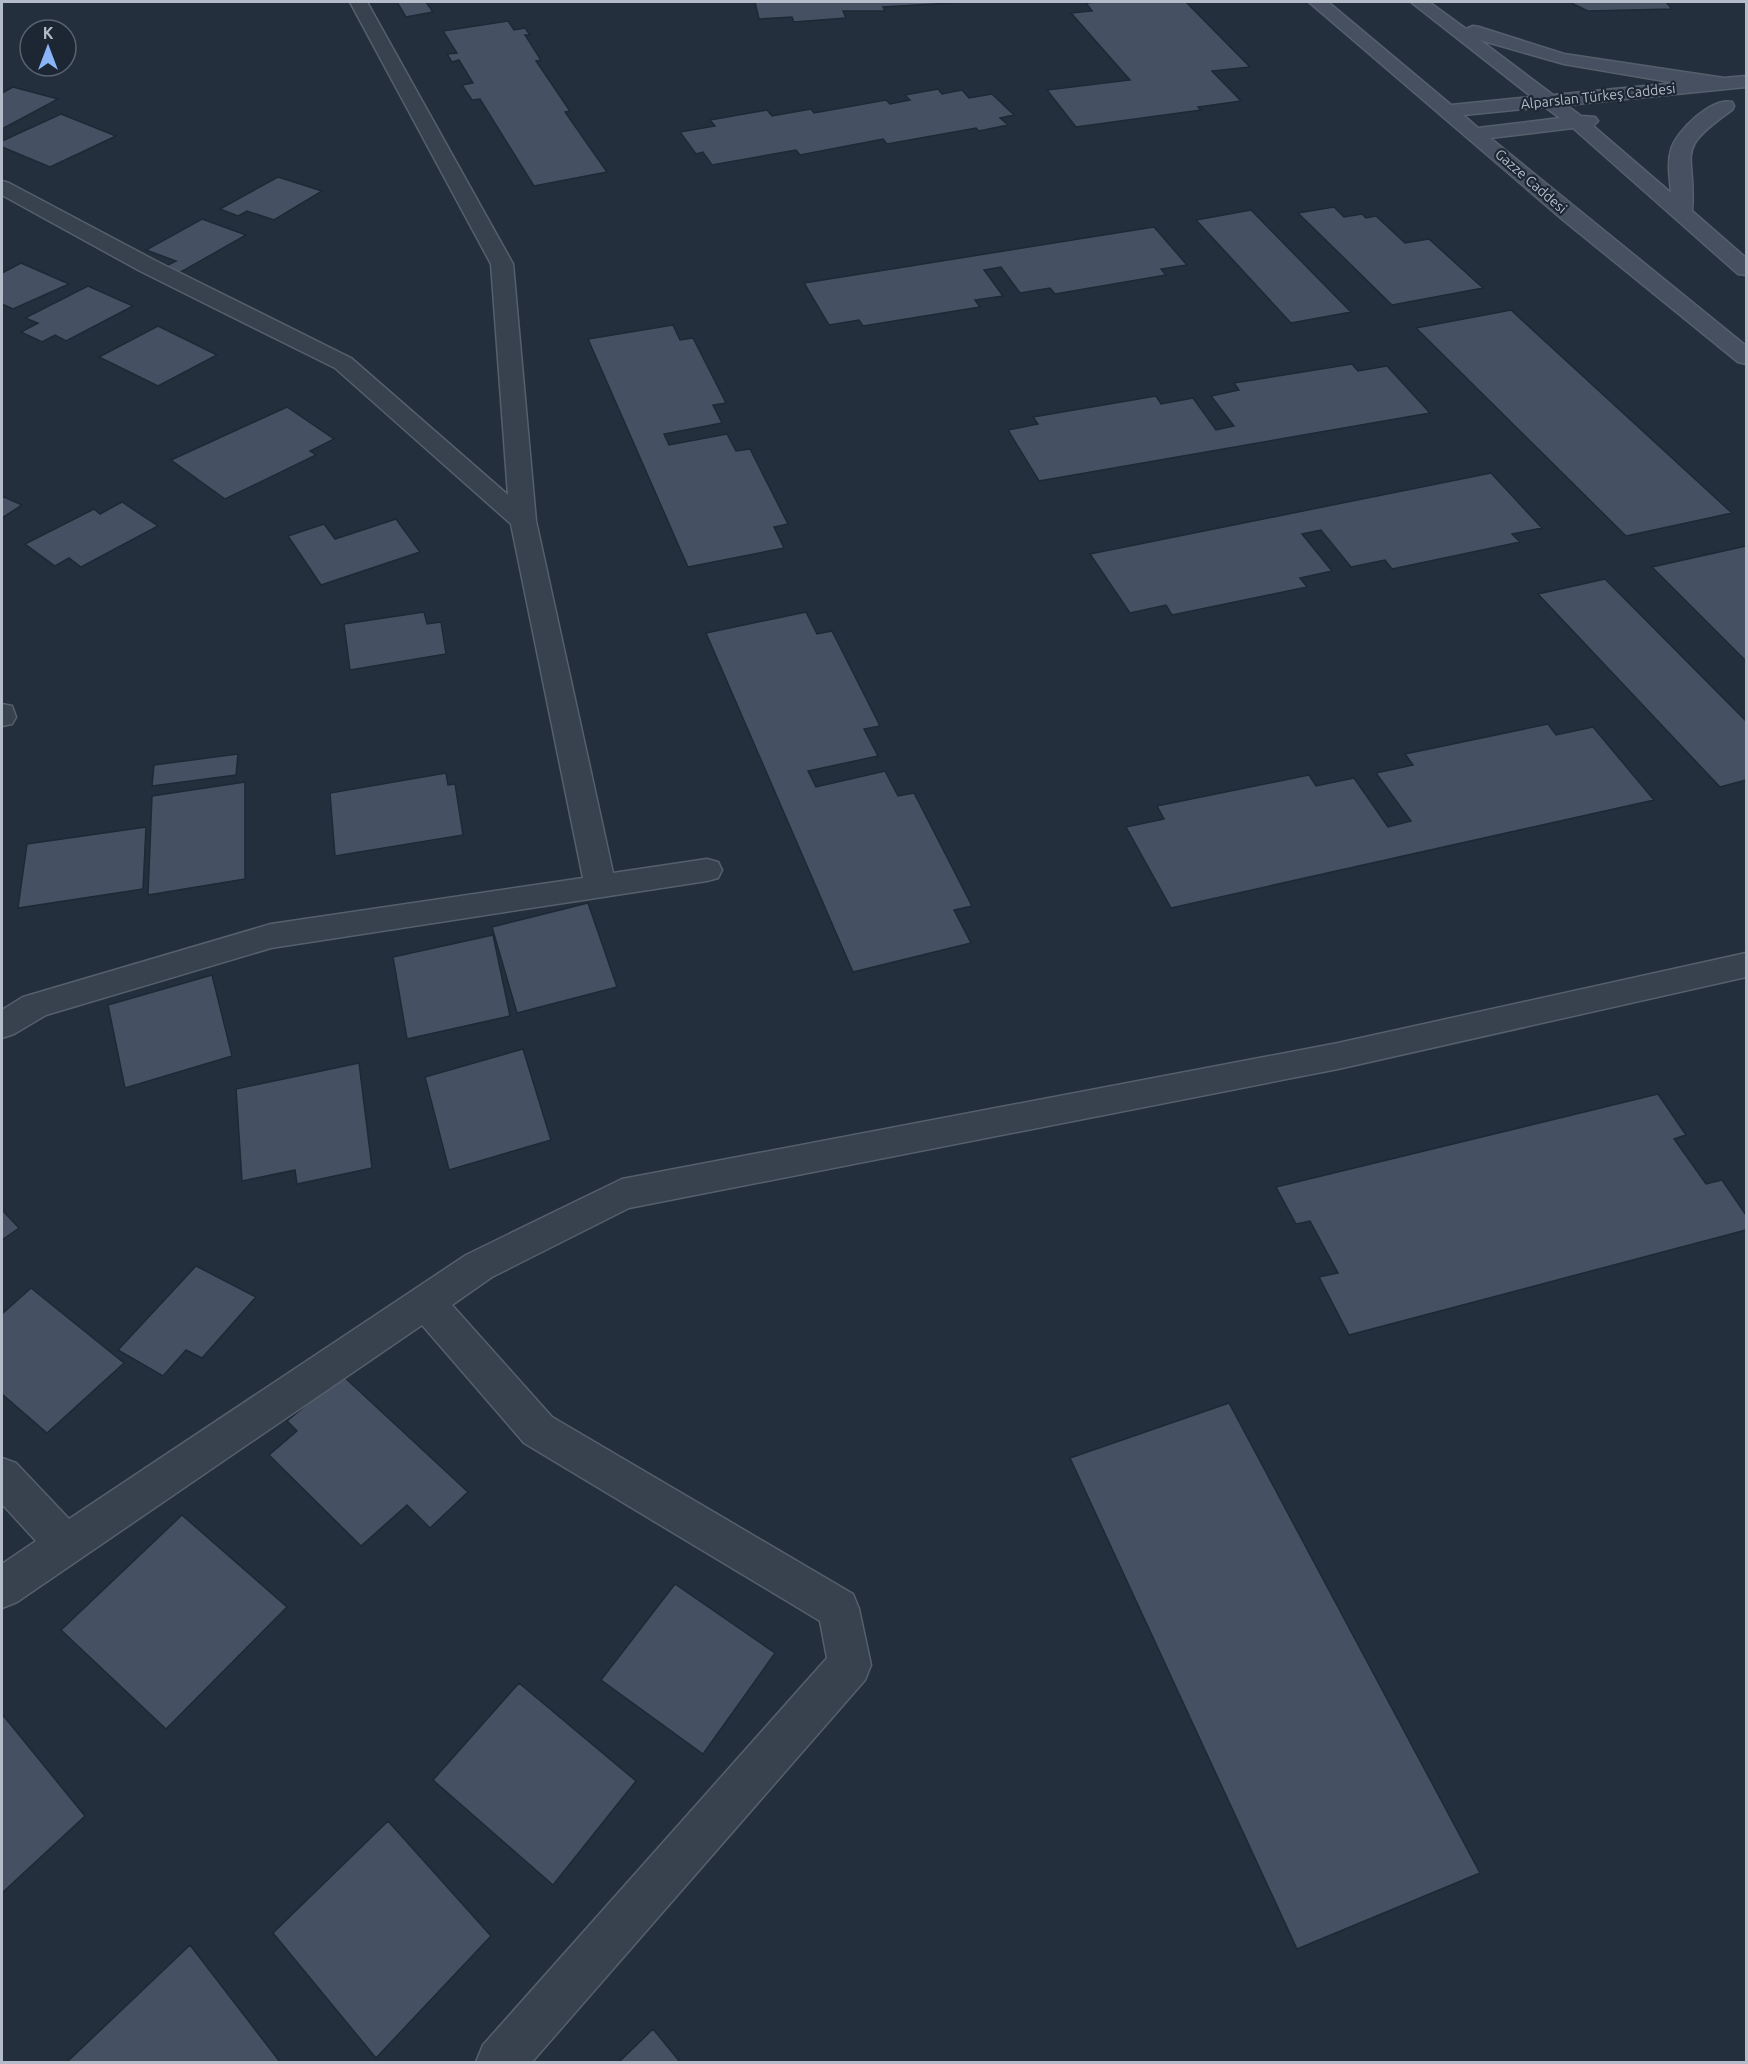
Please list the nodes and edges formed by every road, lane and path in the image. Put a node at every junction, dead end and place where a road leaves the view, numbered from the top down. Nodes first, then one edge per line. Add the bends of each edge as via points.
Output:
1 (358, 2) edge
2 (1318, 2) edge
3 (1419, 2) edge
4 (1434, 14) junction
5 (1746, 81) edge
6 (1723, 83) junction
7 (1549, 102) junction
8 (1746, 104) edge
9 (1725, 106) junction
10 (1692, 109) dead end
11 (1450, 111) junction
12 (1609, 118) dead end
13 (1577, 122) junction
14 (1476, 134) junction
15 (2, 188) edge
16 (1682, 210) junction
17 (1746, 269) edge
18 (1746, 357) edge
19 (523, 521) junction
20 (707, 870) dead end
21 (600, 884) junction
22 (1746, 965) edge
23 (2, 1025) edge
24 (426, 1302) junction
25 (2, 1476) edge
26 (66, 1545) junction
27 (2, 1588) edge
28 (500, 2062) edge

1 - 19 street via 502,264
2 - 11 main road, Gazze Caddesi
3 - 4 main road
4 - 6 main road via 1545,56
4 - 7 main road
5 - 6 main road, Alparslan Türkeş Caddesi
6 - 7 main road, Alparslan Türkeş Caddesi
7 - 11 main road, Alparslan Türkeş Caddesi
7 - 13 main road
8 - 9 main road, Alparslan Türkeş Caddesi
9 - 10 main road, Alparslan Türkeş Caddesi
9 - 16 main road via 1695,126 1678,150
11 - 14 main road, Gazze Caddesi
12 - 13 main road, Alparslan Türkeş Caddesi
13 - 14 main road, Alparslan Türkeş Caddesi
13 - 16 main road
14 - 18 main road, Gazze Caddesi via 1569,215
15 - 19 street via 343,363
16 - 17 main road
19 - 21 street
20 - 21 street
21 - 23 street via 271,936 35,1006
22 - 24 street via 1338,1056 622,1194 479,1266
24 - 26 street
24 - 28 street via 538,1430 838,1610 850,1665
25 - 26 street
26 - 27 street

